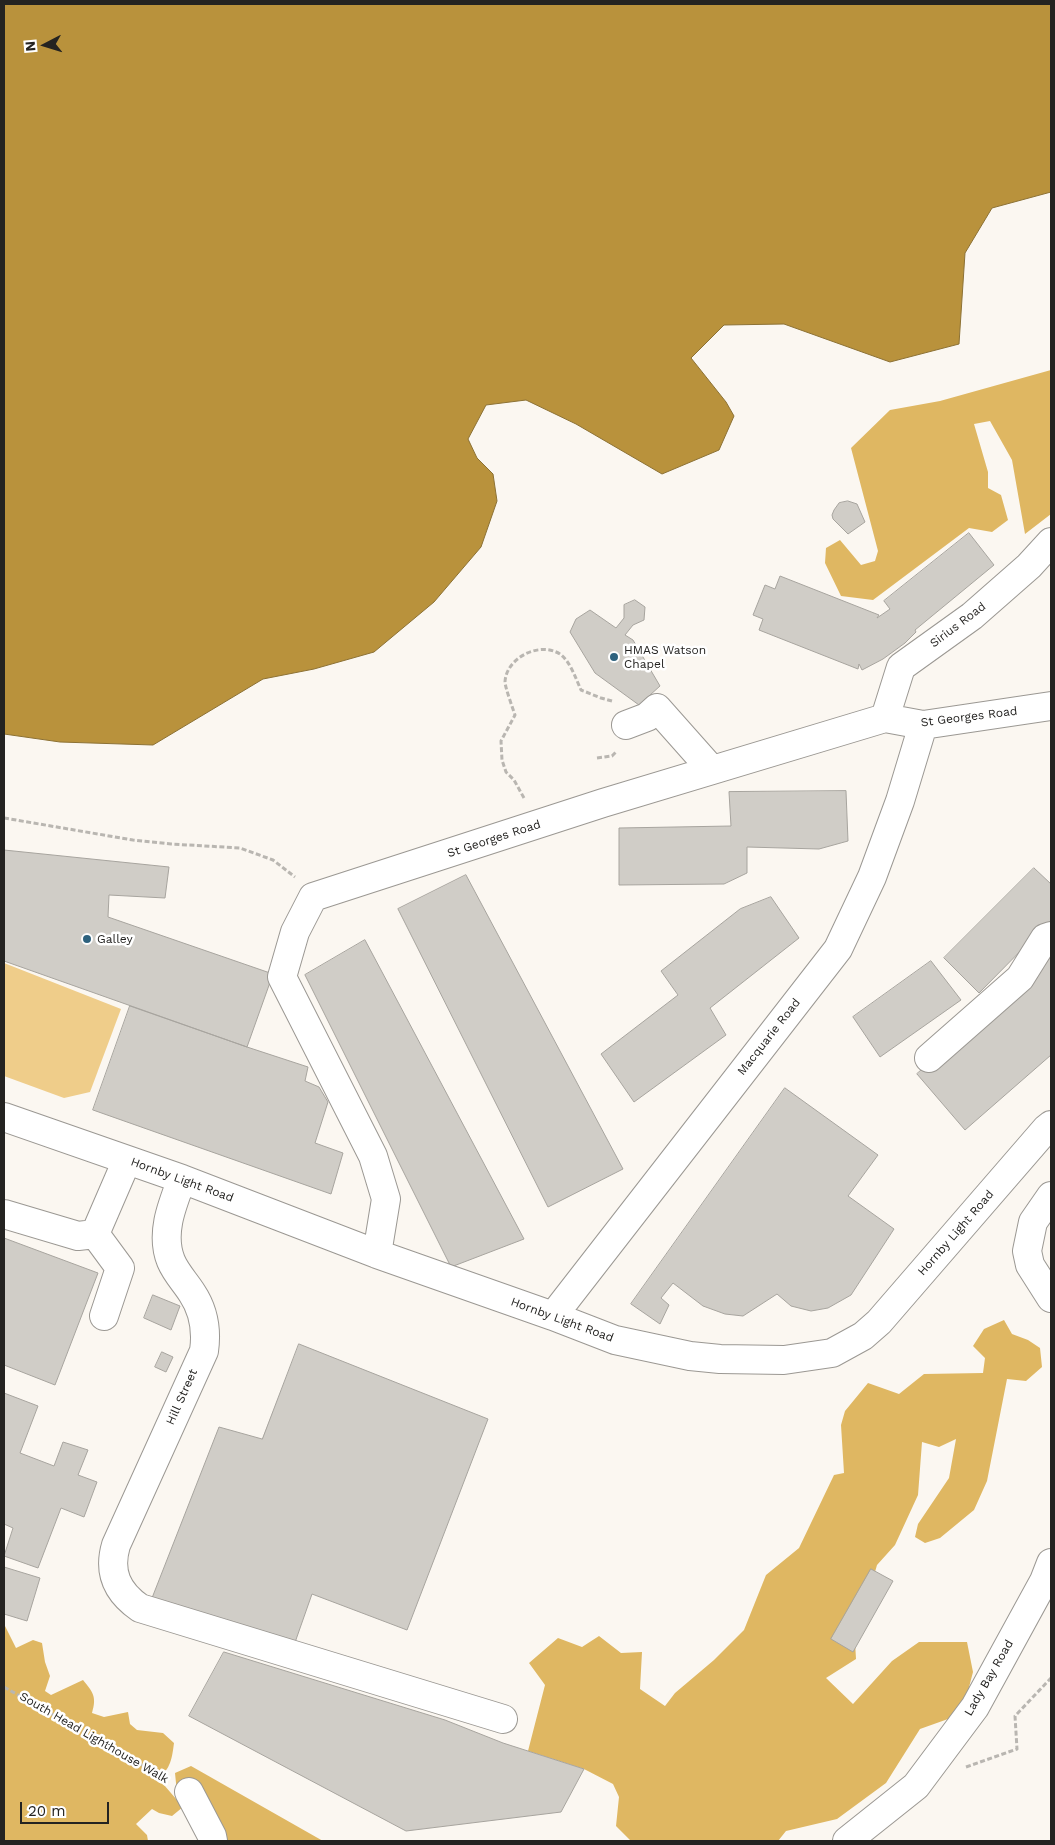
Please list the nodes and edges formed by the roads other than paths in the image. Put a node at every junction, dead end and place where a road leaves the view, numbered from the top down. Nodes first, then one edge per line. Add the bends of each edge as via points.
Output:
1 (1051, 542) edge
2 (1051, 706) edge
3 (885, 718) junction
4 (626, 725) road end
5 (922, 725) junction
6 (712, 770) junction
7 (1051, 936) edge
8 (929, 1058) dead end
9 (4, 1117) edge
10 (1051, 1125) edge
11 (127, 1160) junction
12 (182, 1179) junction
13 (1051, 1196) edge
14 (4, 1214) edge
15 (95, 1234) junction
16 (377, 1254) junction
17 (1051, 1298) edge
18 (104, 1316) dead end
19 (553, 1316) junction
20 (1051, 1563) edge
21 (503, 1719) dead end
22 (189, 1792) road end
23 (213, 1841) edge
24 (847, 1841) edge

1 - 3 lane, Sirius Road via 972,616 901,667
2 - 5 lane, St Georges Road
3 - 5 lane, St Georges Road
3 - 6 lane, St Georges Road
4 - 6 lane via 657,708
5 - 19 lane, Macquarie Road via 900,801 872,877 838,948
6 - 16 lane, St Georges Road via 312,897 294,932 282,977 373,1156 386,1199
7 - 8 lane via 1045,938 1020,978
9 - 11 lane, Hornby Light Road
10 - 19 lane, Hornby Light Road via 878,1322 863,1336 832,1353 784,1360 690,1356 615,1340
11 - 12 lane, Hornby Light Road
11 - 15 lane
12 - 16 lane, Hornby Light Road
12 - 21 lane, Hill Street via 170,1212 167,1242 176,1273 200,1306 205,1321 204,1351 116,1545 112,1558 118,1587 140,1608
13 - 17 lane via 1033,1222 1028,1251 1030,1265
14 - 15 lane via 78,1236
15 - 18 lane via 120,1268
16 - 19 lane, Hornby Light Road
20 - 24 lane, Lady Bay Road via 975,1707 916,1786
22 - 23 lane

